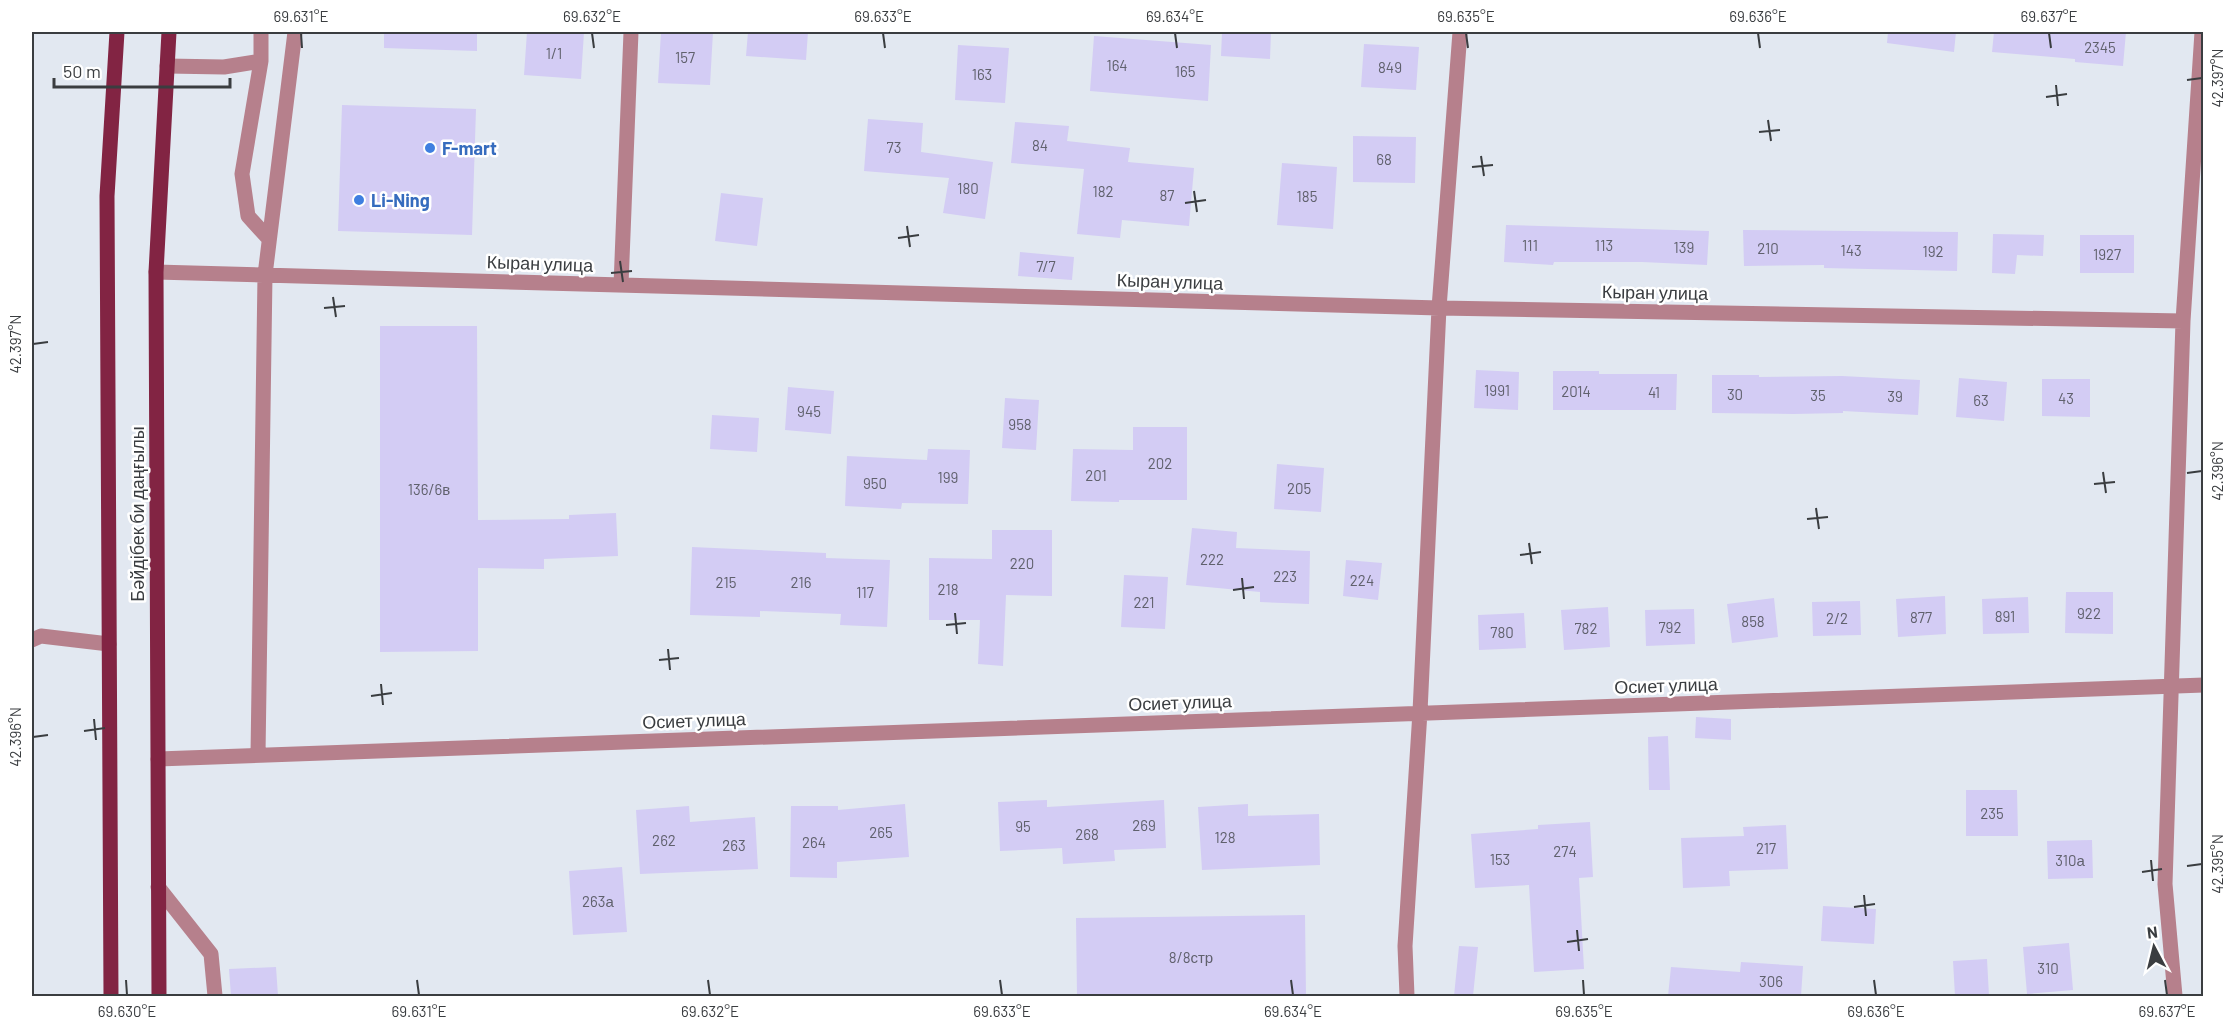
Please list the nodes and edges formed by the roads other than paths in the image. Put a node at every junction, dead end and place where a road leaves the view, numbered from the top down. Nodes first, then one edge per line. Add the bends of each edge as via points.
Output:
1 (117, 32) edge
2 (169, 32) edge
3 (261, 32) edge
4 (295, 32) edge
5 (631, 32) edge
6 (1460, 32) edge
7 (2202, 32) edge
8 (261, 61) junction
9 (167, 66) junction
10 (269, 239) junction
11 (156, 272) junction
12 (265, 275) junction
13 (621, 285) junction
14 (1439, 308) junction
15 (2183, 321) junction
16 (32, 640) edge
17 (109, 644) junction
18 (2204, 685) edge
19 (2170, 687) junction
20 (1420, 712) junction
21 (258, 755) junction
22 (158, 759) junction
23 (158, 887) junction
24 (111, 996) edge
25 (159, 996) edge
26 (215, 996) edge
27 (1407, 996) edge
28 (2175, 996) edge

1 - 17 main road, Бәйдібек би даңғылы via 107,196
2 - 9 main road, Бәйдібек би даңғылы
3 - 8 street
4 - 10 street
5 - 13 street
6 - 14 street
7 - 15 street
8 - 9 street via 224,67
8 - 10 street via 242,174 248,216
9 - 11 main road, Бәйдібек би даңғылы
10 - 12 street
11 - 12 street, Кыран улица
11 - 22 main road, Бәйдібек би даңғылы
12 - 13 street, Кыран улица
12 - 21 street
13 - 14 street, Кыран улица
14 - 15 street, Кыран улица
14 - 20 street
15 - 19 street
16 - 17 street via 41,636
17 - 24 main road, Бәйдібек би даңғылы
18 - 19 street, Осиет улица
19 - 20 street, Осиет улица
19 - 28 street via 2165,884
20 - 21 street, Осиет улица
20 - 27 street via 1405,946
21 - 22 street, Осиет улица
22 - 23 main road, Бәйдібек би даңғылы
23 - 25 main road, Бәйдібек би даңғылы
23 - 26 street via 211,954

